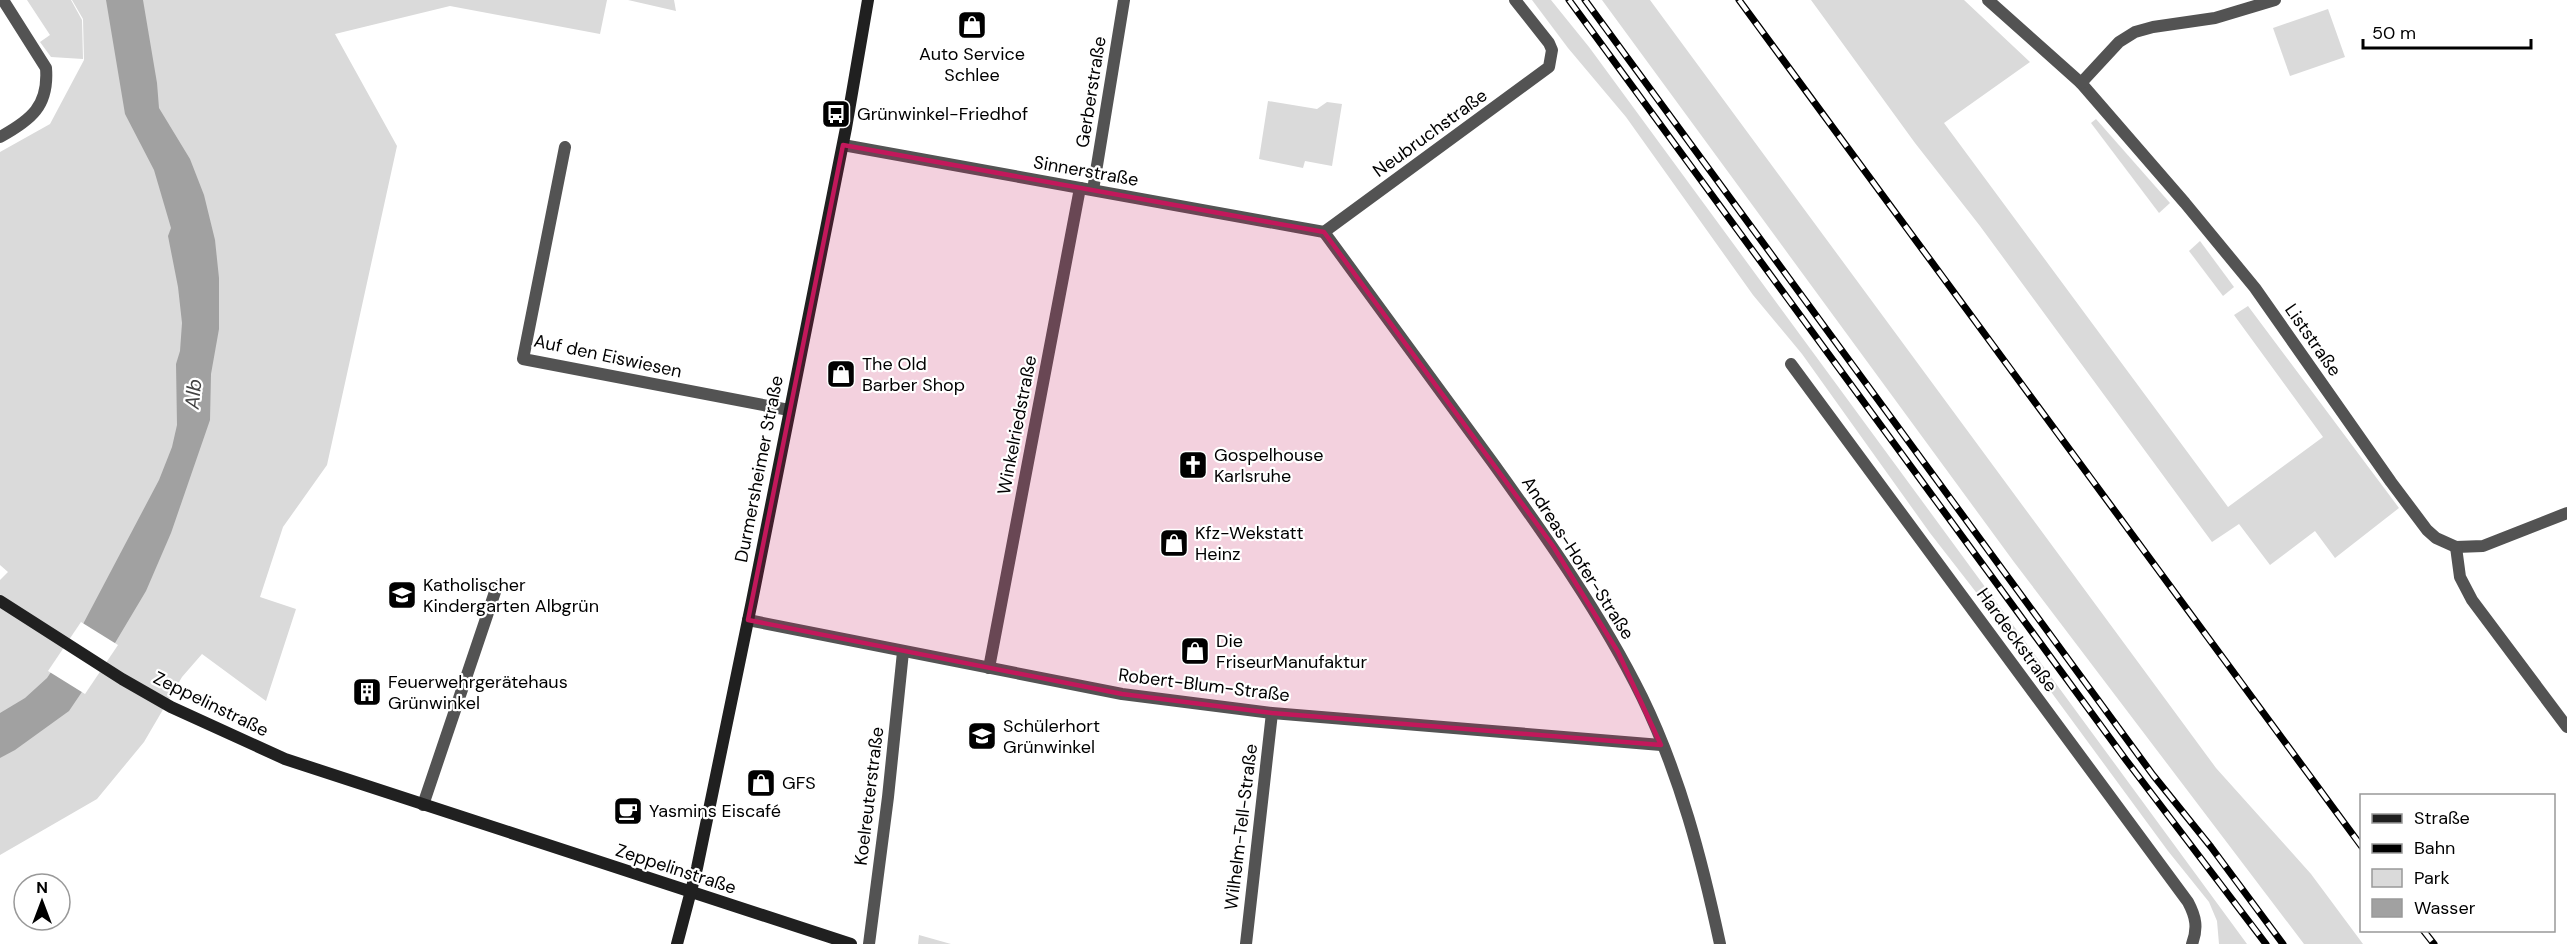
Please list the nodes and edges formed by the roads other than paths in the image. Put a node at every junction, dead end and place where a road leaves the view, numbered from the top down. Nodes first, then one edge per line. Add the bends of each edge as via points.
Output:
1 (3, 0) edge
2 (868, 0) edge
3 (1124, 0) edge
4 (1515, 0) edge
5 (1988, 0) edge
6 (2276, 0) edge
7 (2081, 83) junction
8 (0, 137) edge
9 (843, 145) junction
10 (565, 147) dead end
11 (1087, 189) junction
12 (1324, 232) junction
13 (1791, 364) dead end
14 (789, 410) junction
15 (2567, 513) edge
16 (2456, 547) junction
17 (497, 586) dead end
18 (0, 601) edge
19 (748, 620) junction
20 (903, 652) junction
21 (989, 668) junction
22 (1272, 713) junction
23 (2567, 727) edge
24 (1661, 745) junction
25 (423, 806) junction
26 (692, 893) junction
27 (677, 944) edge
28 (851, 944) edge
29 (869, 944) edge
30 (1246, 944) edge
31 (1720, 944) edge
32 (2192, 944) edge

1 - 8 street via 46,68 47,79 38,109 26,123
2 - 9 street, Durmersheimer Straße
3 - 11 street, Gerberstraße
4 - 12 street, Neubruchstraße via 1549,43 1549,67
5 - 7 street, Liststraße
6 - 7 street via 2215,18 2135,32 2119,42
7 - 16 street, Liststraße via 2255,288 2427,530
9 - 11 street, Sinnerstraße
9 - 14 street, Durmersheimer Straße
10 - 14 street, Auf den Eiswiesen via 523,360
11 - 12 street, Sinnerstraße
11 - 21 street, Winkelriedstraße
12 - 24 street, Andreas-Hofer-Straße via 1553,546 1618,652
13 - 32 street, Hardeckstraße via 2188,902 2197,927
14 - 19 street, Durmersheimer Straße
15 - 16 street via 2483,546
16 - 23 street via 2460,577 2472,600
17 - 25 street
18 - 25 street, Zeppelinstraße via 171,707 285,759
19 - 20 street, Robert-Blum-Straße
19 - 26 street, Durmersheimer Straße
20 - 21 street, Robert-Blum-Straße
20 - 29 street, Koelreuterstraße
21 - 22 street, Robert-Blum-Straße via 1122,693
22 - 24 street, Robert-Blum-Straße
22 - 30 street, Wilhelm-Tell-Straße
24 - 31 street, Andreas-Hofer-Straße via 1703,866
25 - 26 street, Zeppelinstraße
26 - 27 street, Durmersheimer Straße
26 - 28 street, Zeppelinstraße

